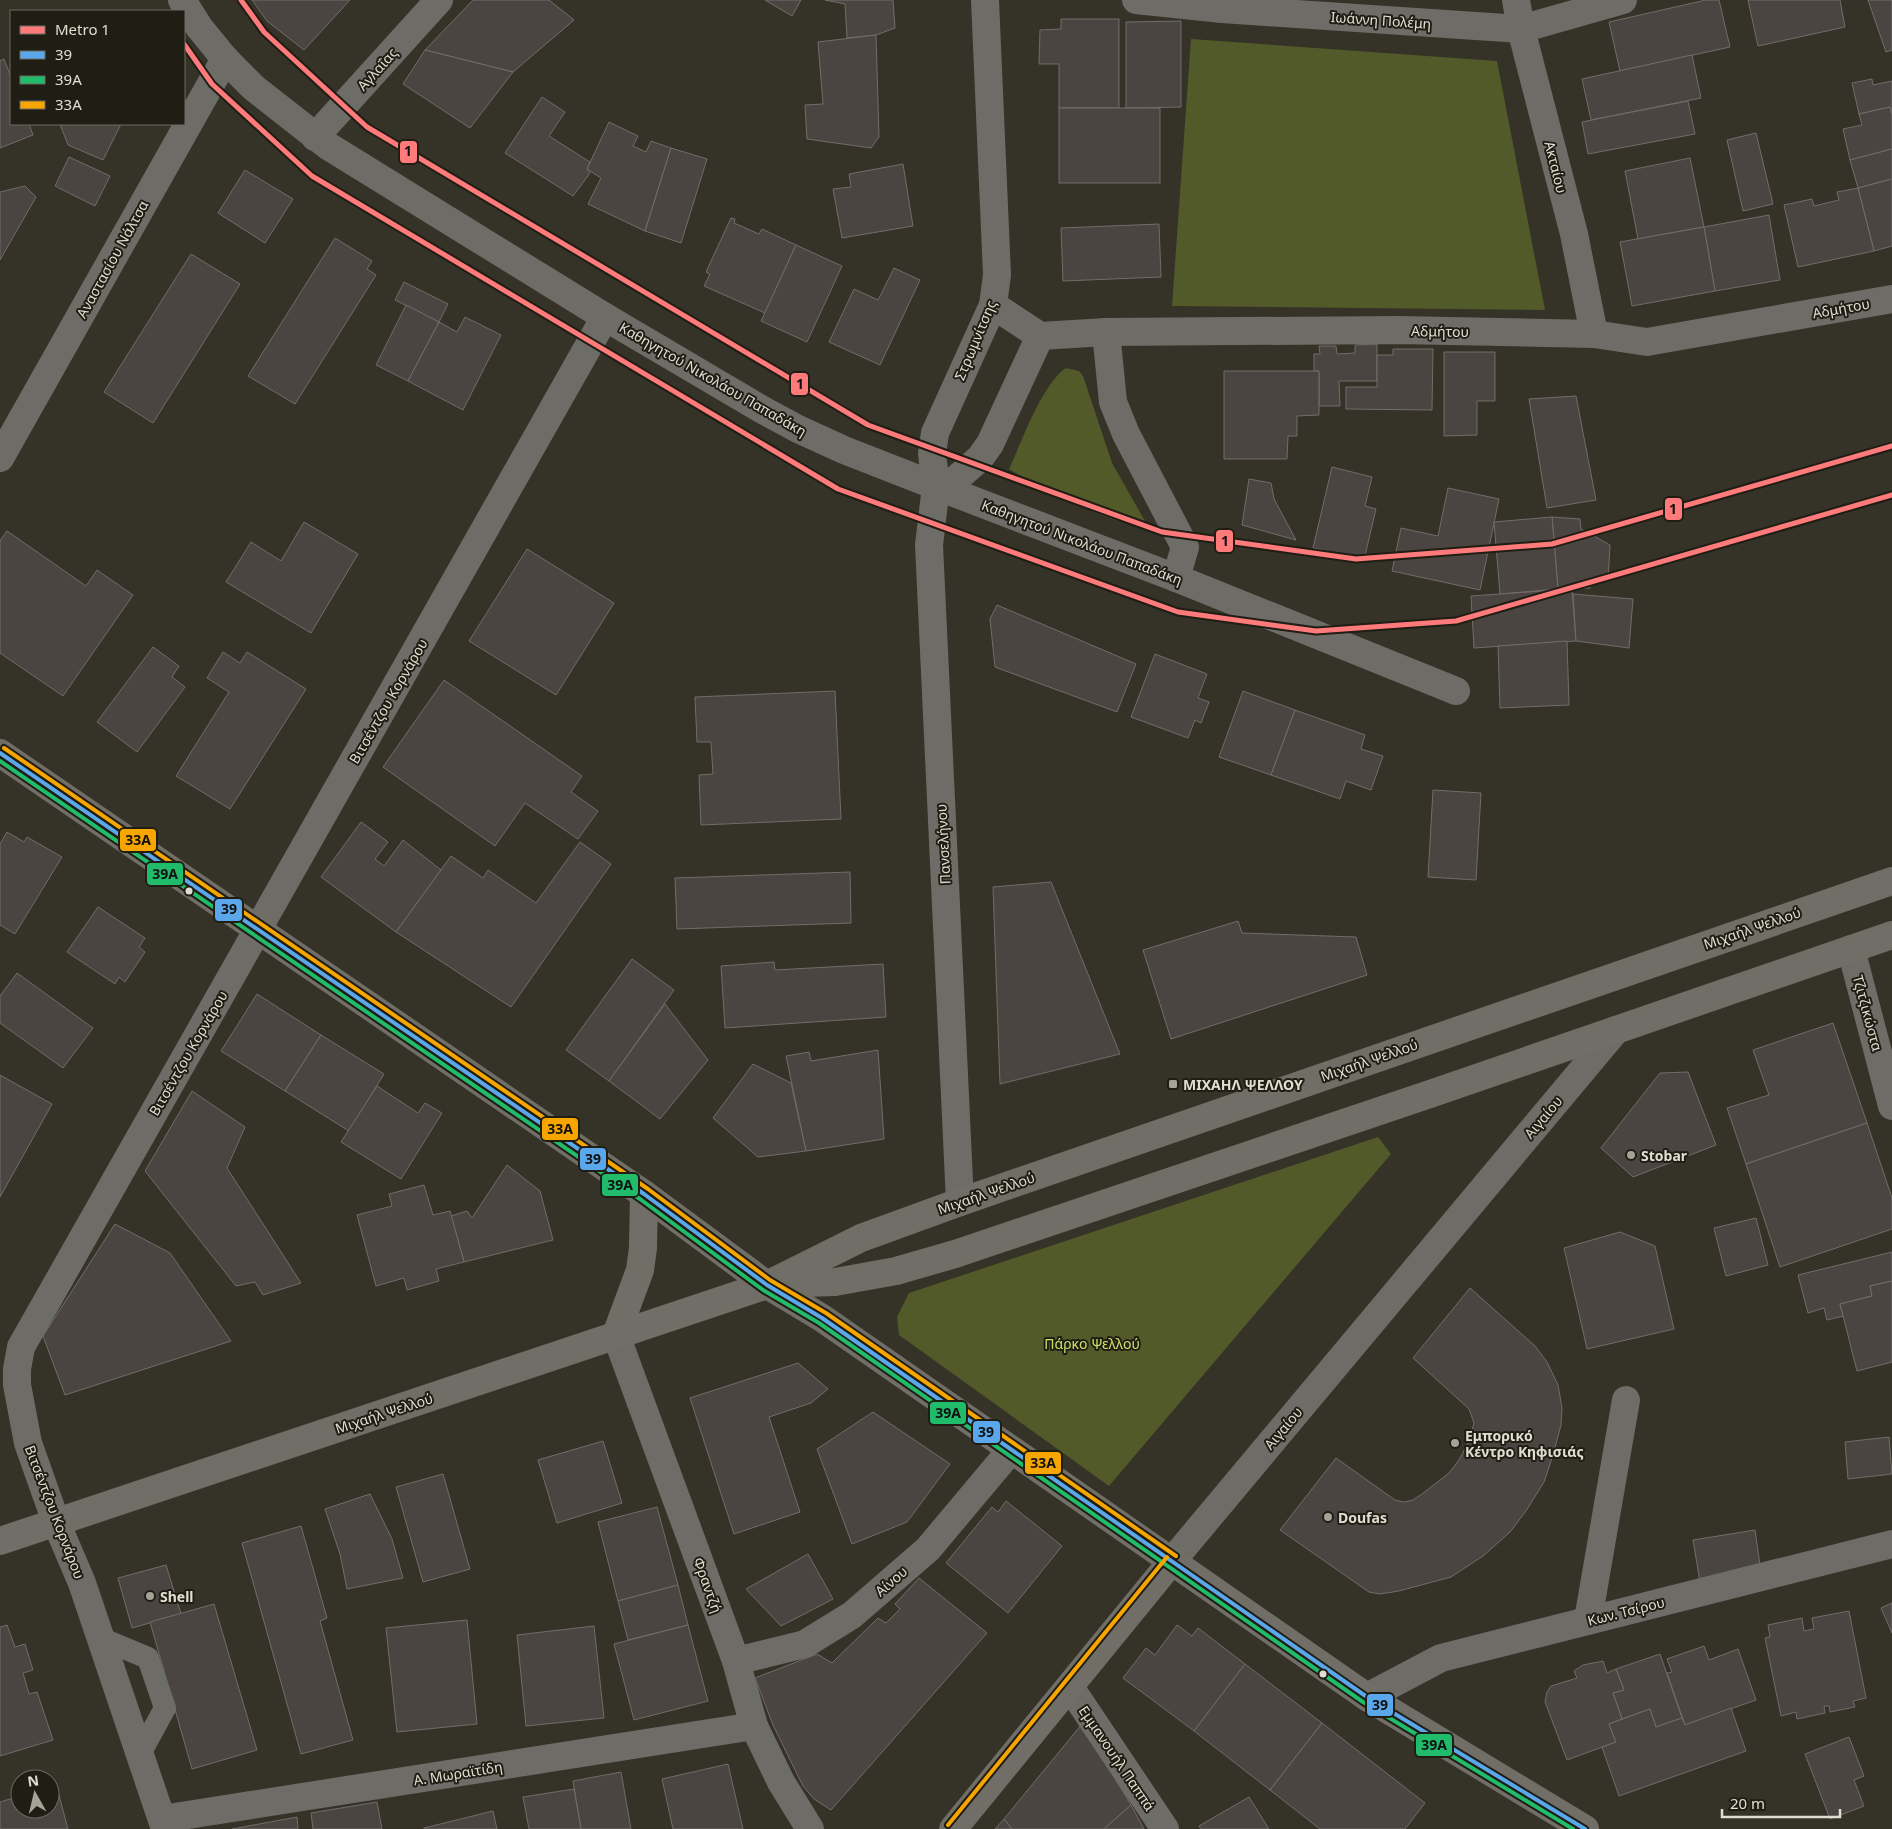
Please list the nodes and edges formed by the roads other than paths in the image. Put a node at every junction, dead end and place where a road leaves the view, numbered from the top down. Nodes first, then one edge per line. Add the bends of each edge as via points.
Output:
1 (182, 0) edge
2 (438, 0) edge
3 (985, 0) edge
4 (1136, 0) edge
5 (1516, 0) edge
6 (1623, 0) edge
7 (1521, 29) junction
8 (225, 59) junction
9 (315, 137) junction
10 (1892, 299) edge
11 (993, 305) junction
12 (605, 318) junction
13 (1106, 332) junction
14 (1594, 334) junction
15 (1040, 336) junction
16 (0, 458) edge
17 (936, 486) junction
18 (1176, 578) junction
19 (1456, 692) dead end
20 (0, 753) edge
21 (1892, 881) edge
22 (258, 930) junction
23 (1892, 935) edge
24 (1851, 949) junction
25 (1616, 1030) junction
26 (1892, 1106) edge
27 (644, 1194) junction
28 (960, 1202) junction
29 (767, 1285) junction
30 (616, 1335) junction
31 (1626, 1400) dead end
32 (1011, 1450) junction
33 (56, 1522) junction
34 (0, 1541) edge
35 (1892, 1544) edge
36 (1172, 1561) junction
37 (1588, 1620) junction
38 (100, 1638) junction
39 (736, 1661) junction
40 (1070, 1686) junction
41 (1367, 1697) junction
42 (754, 1726) junction
43 (140, 1754) junction
44 (163, 1824) edge
45 (810, 1829) edge
46 (953, 1829) edge
47 (1165, 1829) edge
48 (1585, 1829) edge

1 - 8 street, Καθηγητού Νικολάου Παπαδάκη
2 - 9 street, Αγλαΐας
3 - 11 street, Στρωμνίτσης via 997,276
4 - 7 street, Ιωάννη Πολέμη via 1232,10
5 - 7 street, Ακταίου
6 - 7 street, Ιωάννη Πολέμη
7 - 14 street, Ακταίου via 1574,234
8 - 9 street, Καθηγητού Νικολάου Παπαδάκη via 254,88
8 - 16 street, Αναστασίου Νάλτσα
9 - 12 street, Καθηγητού Νικολάου Παπαδάκη
10 - 14 street, Αδμήτου via 1647,342
11 - 15 street
11 - 17 street, Στρωμνίτσης via 935,433 932,454
12 - 17 street, Καθηγητού Νικολάου Παπαδάκη via 798,429
12 - 22 street, Βιτσέντζου Κορνάρου
13 - 14 street, Αδμήτου via 1399,330
13 - 15 street, Αδμήτου
13 - 18 street via 1114,402 1126,434 1185,547
15 - 17 street via 990,444 980,458 955,480
17 - 18 street, Καθηγητού Νικολάου Παπαδάκη
17 - 28 street, Πανσελήνου via 929,545
18 - 19 street, Καθηγητού Νικολάου Παπαδάκη
20 - 22 main road
21 - 28 main road, Μιχαήλ Ψελλού
22 - 27 main road
22 - 33 street, Βιτσέντζου Κορνάρου via 22,1348 16,1369 22,1414 28,1443
23 - 24 main road, Μιχαήλ Ψελλού
24 - 25 main road, Μιχαήλ Ψελλού
24 - 26 street, Τζιτζικώστα
25 - 29 main road, Μιχαήλ Ψελλού via 955,1254 896,1271 835,1282
25 - 36 street, Αιγαίου
27 - 29 main road
27 - 30 main road via 640,1270
28 - 29 main road, Μιχαήλ Ψελλού via 861,1238
29 - 30 main road, Μιχαήλ Ψελλού
29 - 32 main road via 822,1318
30 - 33 main road, Μιχαήλ Ψελλού
30 - 39 street, Φραντζή
31 - 37 street
32 - 36 main road
32 - 39 street, Αίνου via 928,1549 852,1615 805,1644
33 - 34 main road, Μιχαήλ Ψελλού
33 - 38 street, Βιτσέντζου Κορνάρου via 82,1583
35 - 37 street, Κων. Τσίρου
36 - 40 main road, Αιγαίου
36 - 41 main road
37 - 41 street, Κων. Τσίρου via 1441,1658
38 - 43 street, Βιτσέντζου Κορνάρου
38 - 43 lane via 148,1658 165,1708
39 - 42 street, Φραντζή
40 - 46 main road, Αιγαίου
40 - 47 street, Εμμανουήλ Παππά
41 - 48 main road
42 - 44 street, Α. Μωραϊτίδη
42 - 45 street, Φραντζή via 781,1782
43 - 44 street, Βιτσέντζου Κορνάρου

